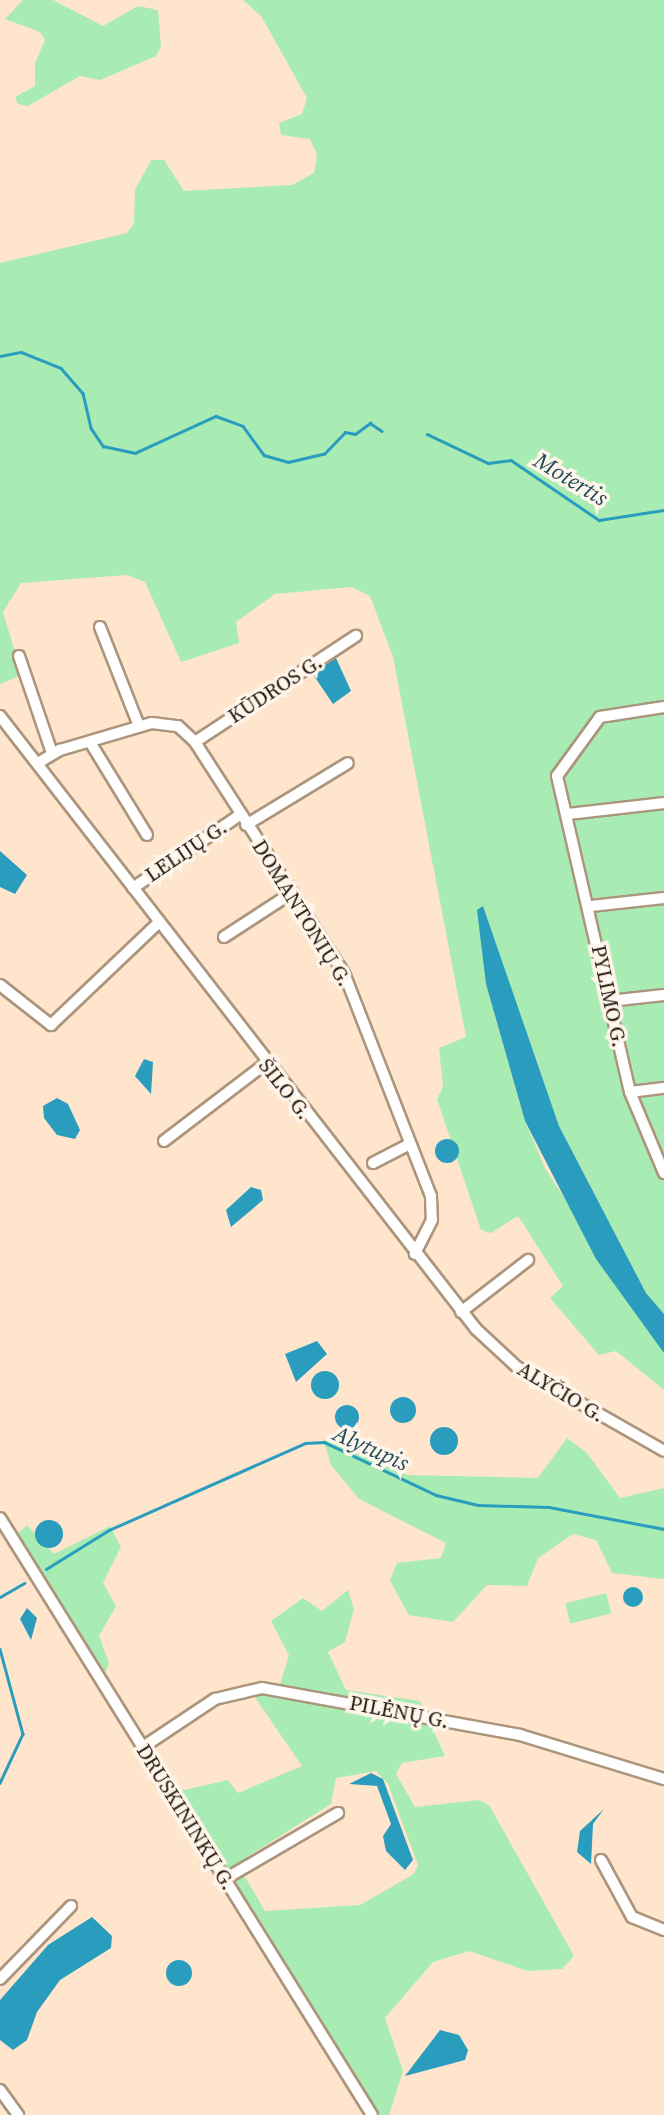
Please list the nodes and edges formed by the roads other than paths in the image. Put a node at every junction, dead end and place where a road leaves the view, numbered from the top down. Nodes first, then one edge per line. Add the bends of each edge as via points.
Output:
1 (100, 627) dead end
2 (356, 636) dead end
3 (19, 656) dead end
4 (664, 707) edge
5 (0, 716) edge
6 (139, 726) junction
7 (90, 741) junction
8 (195, 742) junction
9 (52, 753) junction
10 (38, 763) junction
11 (348, 763) dead end
12 (664, 803) edge
13 (568, 814) junction
14 (240, 815) junction
15 (246, 825) junction
16 (147, 835) dead end
17 (133, 888) junction
18 (293, 892) junction
19 (664, 898) edge
20 (592, 906) junction
21 (159, 922) junction
22 (224, 937) dead end
23 (0, 985) edge
24 (664, 995) edge
25 (609, 1000) junction
26 (265, 1065) junction
27 (664, 1088) edge
28 (630, 1091) junction
29 (164, 1141) dead end
30 (410, 1144) junction
31 (373, 1163) dead end
32 (664, 1173) edge
33 (415, 1254) junction
34 (528, 1260) dead end
35 (461, 1312) junction
36 (664, 1451) edge
37 (0, 1518) edge
38 (143, 1747) junction
39 (664, 1779) edge
40 (338, 1813) dead end
41 (601, 1860) dead end
42 (225, 1879) junction
43 (71, 1906) dead end
44 (664, 1930) edge
45 (0, 1979) edge
46 (0, 2090) edge
47 (18, 2115) edge
48 (372, 2115) edge

1 - 6 street
2 - 8 street, KŪDROS G.
3 - 9 street
4 - 13 street, PYLIMO G. via 600,717 560,766
5 - 10 street, ŠILO G.
6 - 7 street, DOMANTONIŲ G.
6 - 8 street, DOMANTONIŲ G. via 171,723
7 - 9 street, DOMANTONIŲ G.
7 - 16 street
8 - 14 street, DOMANTONIŲ G.
9 - 10 street, DOMANTONIŲ G.
10 - 17 street, ŠILO G.
11 - 15 street, LELIJŲ G.
12 - 13 street
13 - 20 street, PYLIMO G.
14 - 15 street, DOMANTONIŲ G.
14 - 17 street, LELIJŲ G.
15 - 18 street, DOMANTONIŲ G.
17 - 21 street, ŠILO G.
18 - 22 street
18 - 30 street, DOMANTONIŲ G. via 344,972
19 - 20 street
20 - 25 street, PYLIMO G.
21 - 23 street via 51,1025
21 - 26 street, ŠILO G.
24 - 25 street
25 - 28 street, PYLIMO G.
26 - 29 street
26 - 33 street, ŠILO G.
27 - 28 street
28 - 32 street, PYLIMO G.
30 - 31 street
30 - 33 street, DOMANTONIŲ G. via 434,1209
33 - 35 street, ALYČIO G.
34 - 35 street
35 - 36 street, ALYČIO G. via 517,1367
37 - 38 street, DRUSKININKŲ G.
38 - 39 street, PILĖNŲ G. via 215,1699 262,1688 520,1735
38 - 42 street, DRUSKININKŲ G.
40 - 42 street
41 - 44 street via 632,1916
42 - 48 street, DRUSKININKŲ G.
43 - 45 street
46 - 47 street

